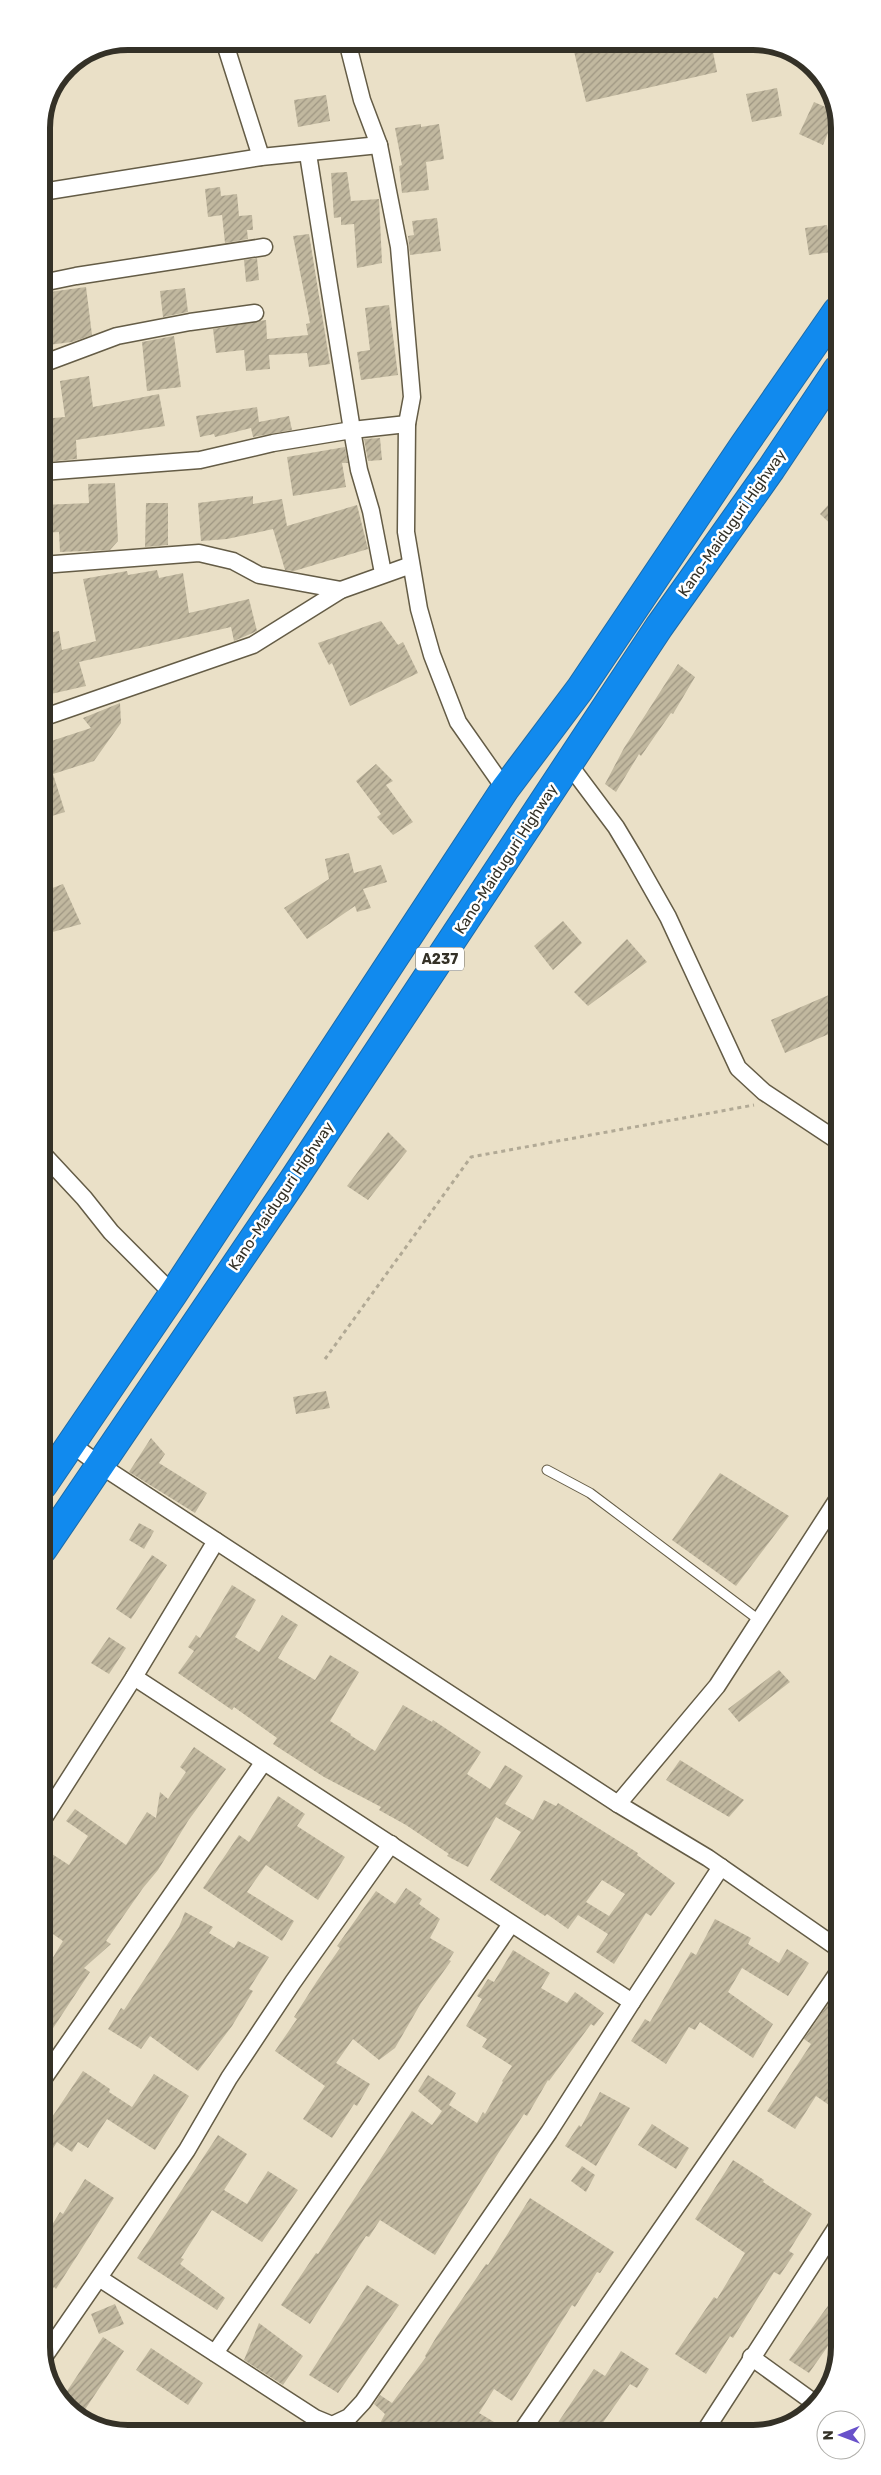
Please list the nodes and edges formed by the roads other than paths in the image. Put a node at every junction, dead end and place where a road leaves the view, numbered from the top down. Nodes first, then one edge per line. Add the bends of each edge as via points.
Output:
1 (227, 50) edge
2 (349, 50) edge
3 (379, 145) junction
4 (308, 154) junction
5 (261, 157) junction
6 (50, 191) edge
7 (264, 248) dead end
8 (50, 281) edge
9 (255, 313) dead end
10 (831, 320) edge
11 (50, 361) edge
12 (831, 379) edge
13 (407, 424) junction
14 (352, 430) junction
15 (50, 471) edge
16 (50, 564) edge
17 (411, 565) junction
18 (383, 573) junction
19 (341, 590) junction
20 (50, 715) edge
21 (568, 764) junction
22 (505, 789) junction
23 (831, 1136) edge
24 (50, 1162) edge
25 (173, 1294) junction
26 (71, 1444) junction
27 (100, 1465) junction
28 (547, 1470) dead end
29 (50, 1475) edge
30 (831, 1508) edge
31 (50, 1539) edge
32 (216, 1541) junction
33 (759, 1620) junction
34 (134, 1677) junction
35 (263, 1763) junction
36 (618, 1804) junction
37 (50, 1809) edge
38 (391, 1844) junction
39 (721, 1867) junction
40 (512, 1924) junction
41 (831, 1940) edge
42 (831, 1983) edge
43 (632, 2002) junction
44 (50, 2069) edge
45 (831, 2236) edge
46 (99, 2278) junction
47 (50, 2349) edge
48 (215, 2353) junction
49 (751, 2357) junction
50 (810, 2400) edge
51 (526, 2425) edge
52 (708, 2425) edge

1 - 5 street
2 - 3 street via 362,100
3 - 4 street
3 - 13 street via 399,246 408,329 412,397
4 - 5 street
4 - 14 street
5 - 6 street
7 - 8 street
9 - 11 street via 117,336
10 - 22 highway, A237 via 580,689
12 - 21 highway, Kano-Maiduguri Highway / A237
13 - 14 street
13 - 17 street via 406,532
14 - 15 street via 273,443 200,460
14 - 18 street
16 - 19 street via 199,554 233,561 259,575
17 - 18 street
17 - 22 street via 432,655 458,722
18 - 19 street
19 - 20 street via 253,645
21 - 23 street via 616,827 668,917 732,1059 777,1101
21 - 27 highway, Kano-Maiduguri Highway / A237
22 - 25 highway, A237
24 - 25 street via 111,1232
25 - 26 highway, A237
26 - 27 street
26 - 29 highway, A237
27 - 31 highway, Kano-Maiduguri Highway / A237
27 - 32 street
28 - 33 lane via 590,1493
30 - 33 street
32 - 34 street
32 - 36 street
33 - 36 street via 717,1686
34 - 35 street
34 - 37 street
35 - 38 street
35 - 44 street
36 - 39 street
38 - 40 street
38 - 46 street via 287,1990 186,2150
39 - 41 street
39 - 43 street
40 - 43 street
40 - 48 street
42 - 51 street
43 - 48 street via 435,2300 363,2402 349,2416 332,2425 315,2418
45 - 49 street
46 - 47 street
46 - 48 street
49 - 50 street
49 - 52 street

